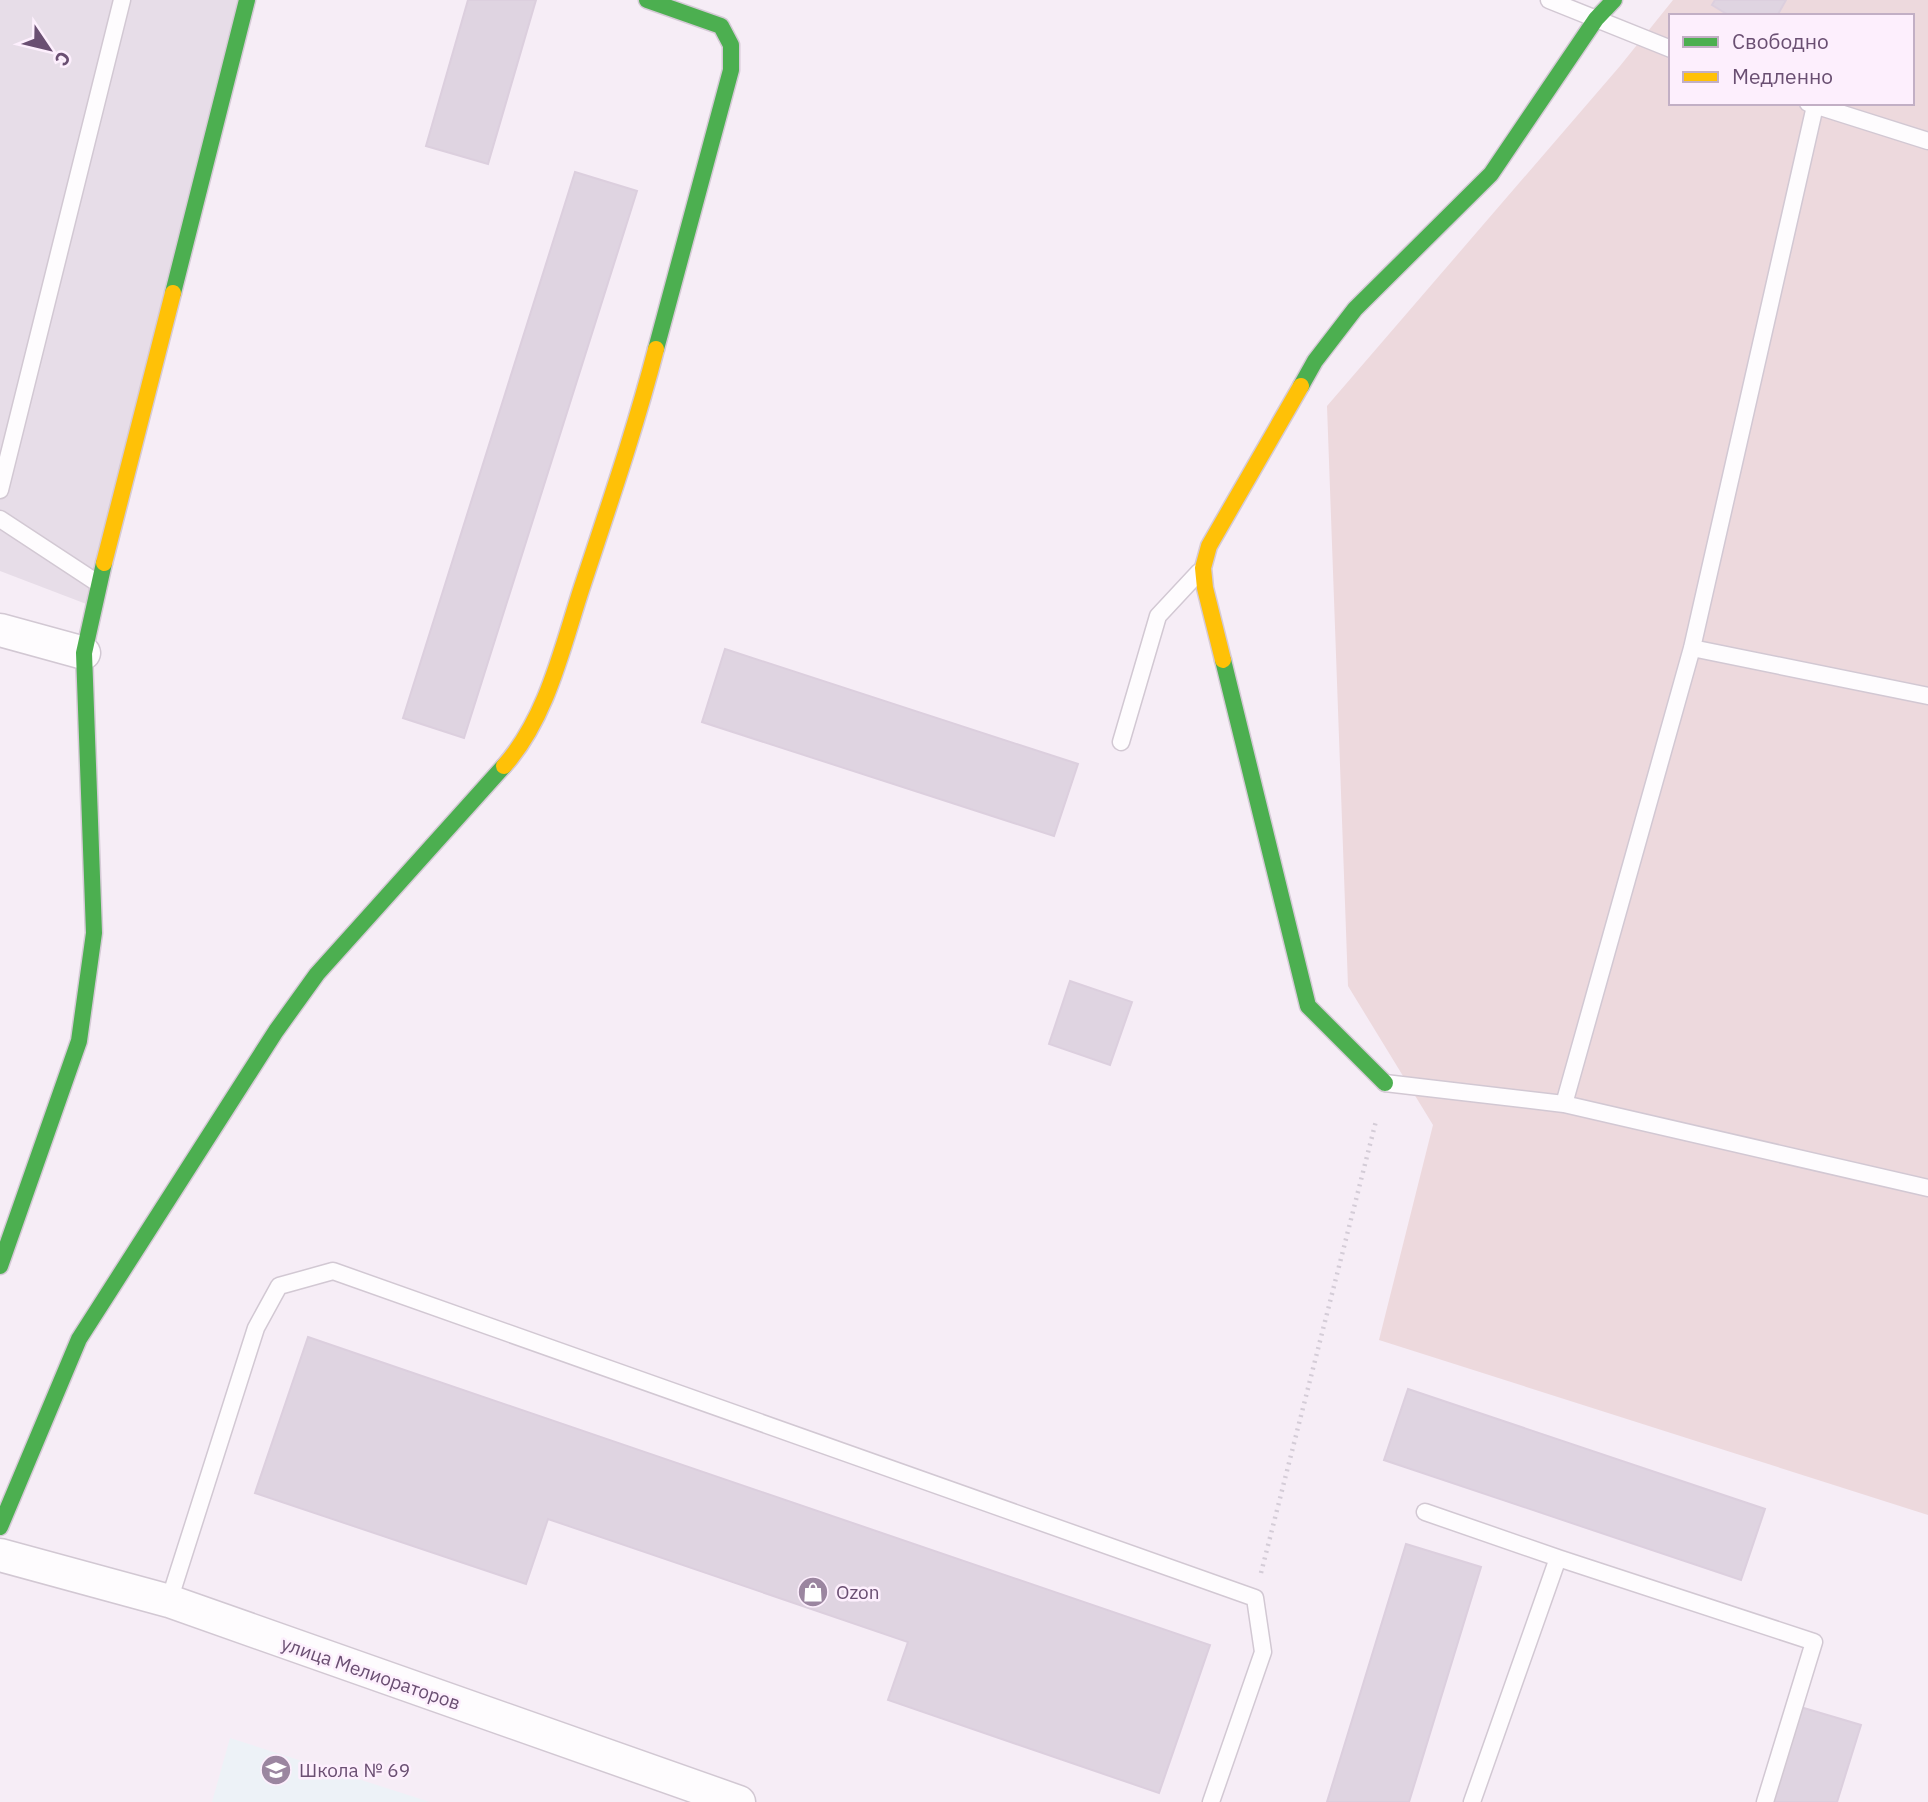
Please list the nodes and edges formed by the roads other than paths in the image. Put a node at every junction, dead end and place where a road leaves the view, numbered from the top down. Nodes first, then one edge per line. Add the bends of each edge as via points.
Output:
1 (122, 0) edge
2 (247, 0) edge
3 (647, 0) edge
4 (1549, 0) edge
5 (1614, 0) edge
6 (1597, 19) junction
7 (1669, 48) edge
8 (1812, 105) edge
9 (1928, 141) edge
10 (0, 489) edge
11 (0, 519) edge
12 (1203, 568) junction
13 (99, 584) junction
14 (0, 630) edge
15 (1692, 648) junction
16 (84, 653) junction
17 (1928, 696) edge
18 (1121, 742) dead end
19 (1385, 1083) joint
20 (1564, 1104) junction
21 (1928, 1188) edge
22 (0, 1266) edge
23 (1425, 1512) dead end
24 (0, 1527) edge
25 (0, 1555) edge
26 (1558, 1558) junction
27 (169, 1601) junction
28 (739, 1802) edge
29 (1211, 1802) edge
30 (1472, 1802) edge
31 (1765, 1802) edge

1 - 10 lane
2 - 13 street
3 - 24 street via 721,26 731,45 731,70 638,418 545,698 520,748 317,974 276,1031 79,1339
4 - 6 lane
5 - 6 street
6 - 7 lane
6 - 12 street via 1491,174 1355,309 1315,361 1209,546
8 - 9 lane
8 - 15 lane
11 - 13 lane
12 - 18 lane via 1158,615
12 - 19 street via 1308,1006
13 - 16 street
14 - 16 street
15 - 17 lane
15 - 20 lane
16 - 22 street via 94,933 79,1041
19 - 20 lane
20 - 21 lane
23 - 26 lane
25 - 27 street, улица Мелиораторов
26 - 30 lane
26 - 31 lane via 1814,1642
27 - 28 street, улица Мелиораторов
27 - 29 lane via 256,1328 279,1286 333,1271 1255,1598 1263,1653

